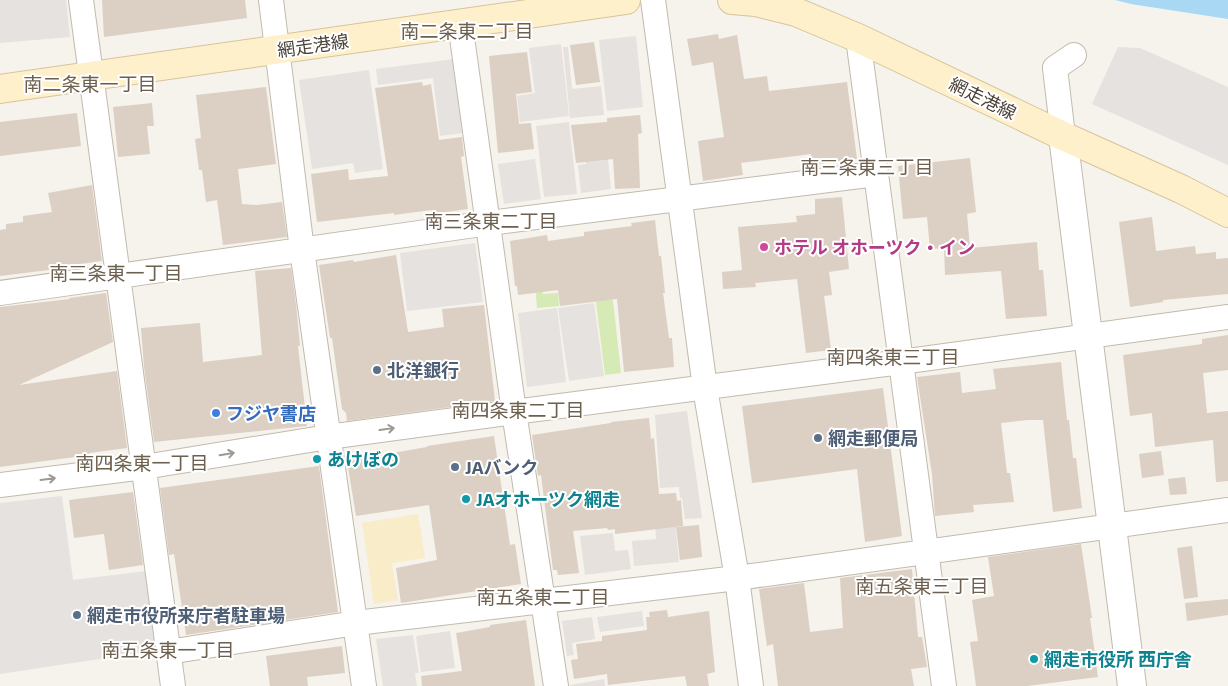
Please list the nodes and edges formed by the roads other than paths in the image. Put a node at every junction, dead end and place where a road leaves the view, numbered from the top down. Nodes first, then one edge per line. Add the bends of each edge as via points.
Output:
1 (81, 0) edge
2 (271, 0) edge
3 (626, 0) edge
4 (652, 0) edge
5 (732, 0) edge
6 (460, 23) junction
7 (858, 38) junction
8 (277, 50) junction
9 (1074, 55) dead end
10 (91, 76) junction
11 (0, 89) edge
12 (1063, 136) junction
13 (876, 174) junction
14 (679, 198) junction
15 (1228, 213) edge
16 (489, 223) junction
17 (302, 250) junction
18 (118, 277) junction
19 (0, 293) edge
20 (1228, 317) edge
21 (1088, 336) junction
22 (901, 362) junction
23 (705, 388) junction
24 (514, 412) junction
25 (328, 438) junction
26 (144, 467) junction
27 (0, 485) edge
28 (1228, 510) edge
29 (1112, 526) junction
30 (926, 552) junction
31 (737, 578) junction
32 (543, 601) junction
33 (356, 623) junction
34 (168, 652) junction
35 (173, 686) edge
36 (364, 686) edge
37 (556, 686) edge
38 (751, 686) edge
39 (944, 686) edge
40 (1132, 686) edge

1 - 10 street
2 - 8 street
3 - 6 main road, 網走港線
4 - 14 street
5 - 7 main road, 網走港線 via 796,12
6 - 8 main road, 網走港線
6 - 16 street
7 - 12 main road, 網走港線
7 - 13 street
8 - 10 main road, 網走港線
8 - 17 street
9 - 12 street via 1055,68
10 - 11 main road, 網走港線
10 - 18 street
12 - 15 main road, 網走港線
12 - 21 street
13 - 14 street
13 - 22 street
14 - 16 street
14 - 23 street
16 - 17 street
16 - 24 street
17 - 18 street
17 - 25 street
18 - 19 street
18 - 26 street
20 - 21 street
21 - 22 street
21 - 29 street
22 - 23 street
22 - 30 street
23 - 24 street
23 - 31 street
25 -> 24 street
24 - 32 street
26 -> 25 street
25 - 33 street
27 -> 26 street
26 - 34 street
28 - 29 street
29 - 30 street
29 - 40 street
30 - 31 street
30 - 39 street
31 - 32 street
31 - 38 street
32 - 33 street
32 - 37 street
33 - 34 street
33 - 36 street
34 - 35 street

